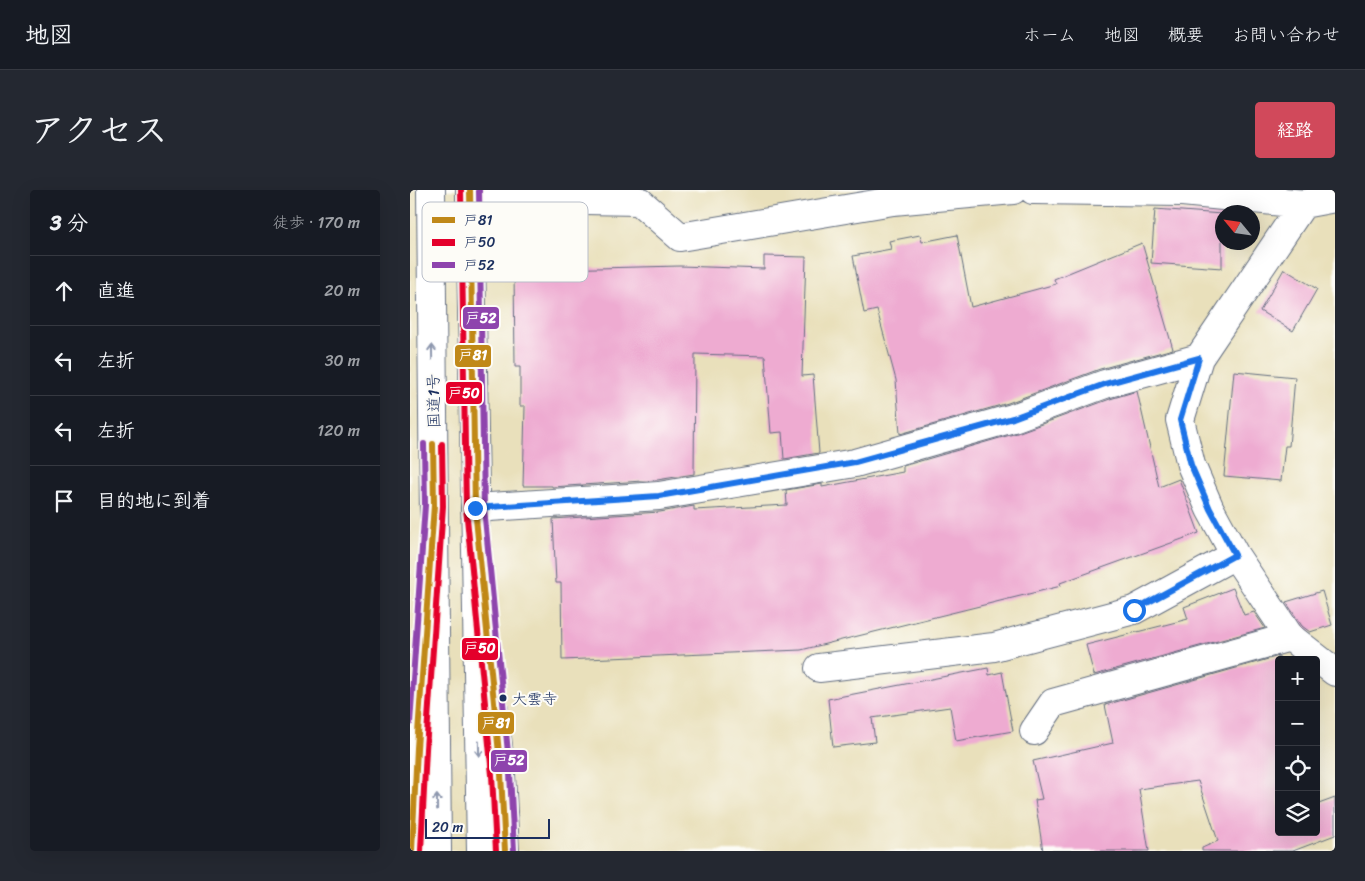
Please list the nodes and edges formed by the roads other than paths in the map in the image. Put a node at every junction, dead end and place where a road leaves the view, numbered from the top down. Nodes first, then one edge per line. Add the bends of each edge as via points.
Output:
1 (1013, 190) edge
2 (1033, 190) edge
3 (1182, 191) edge
4 (470, 194) edge
5 (1335, 198) edge
6 (1303, 204) junction
7 (432, 282) edge
8 (471, 282) edge
9 (1199, 358) junction
10 (434, 506) junction
11 (475, 508) junction
12 (1235, 555) junction
13 (1290, 637) junction
14 (819, 668) dead end
15 (1335, 672) edge
16 (1034, 731) dead end
17 (414, 748) edge
18 (412, 851) edge
19 (437, 851) edge
20 (481, 851) edge
21 (505, 851) edge

1 - 4 main road via 893,201 680,237 639,201
2 - 3 main road
3 - 6 main road
5 - 6 main road
6 - 9 main road
10 -> 7 main road, 国道1号
8 - 11 main road
9 - 11 main road via 1105,384 1013,418 855,462 659,496
9 - 12 main road via 1180,420 1191,465
10 - 17 main road
19 -> 10 main road, 国道1号
11 -> 20 main road
11 - 21 main road via 501,774
12 - 13 main road
12 - 14 main road via 1134,610 994,647
13 - 15 main road
13 - 16 main road via 1053,703
17 - 18 main road

